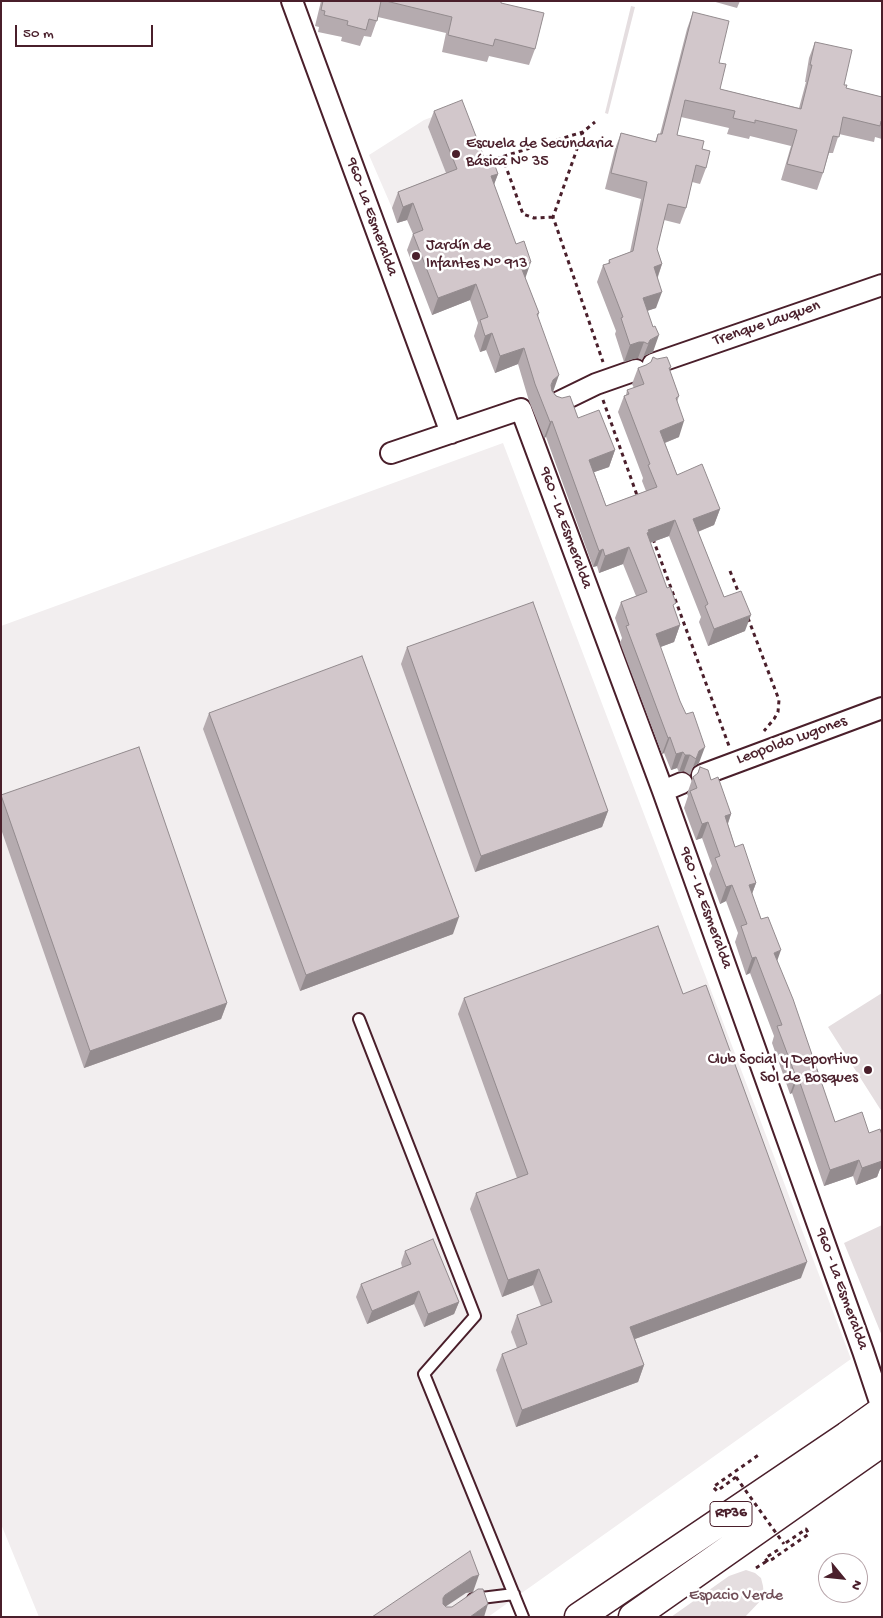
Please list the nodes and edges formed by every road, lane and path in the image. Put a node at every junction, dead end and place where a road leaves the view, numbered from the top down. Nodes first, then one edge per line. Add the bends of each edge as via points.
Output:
1 (292, 1) edge
2 (595, 122) dead end
3 (583, 132) junction
4 (502, 156) junction
5 (481, 164) edge
6 (553, 216) junction
7 (882, 285) edge
8 (604, 381) junction
9 (557, 403) edge
10 (451, 433) junction
11 (391, 453) dead end
12 (641, 504) edge
13 (651, 532) edge
14 (730, 570) dead end
15 (741, 598) edge
16 (748, 617) edge
17 (882, 708) edge
18 (730, 747) dead end
19 (752, 756) junction
20 (702, 775) edge
21 (682, 783) dead end
22 (663, 791) junction
23 (359, 1019) dead end
24 (882, 1409) edge
25 (882, 1442) edge
26 (760, 1454) dead end
27 (778, 1550) dead end
28 (767, 1561) junction
29 (756, 1568) dead end
30 (514, 1594) junction
31 (464, 1604) edge
32 (643, 1612) edge
33 (523, 1617) edge
34 (579, 1617) edge

1 - 10 street, 960- La Esmeralda
2 - 3 path
3 - 4 path
3 - 6 path
4 - 5 path
4 - 6 path via 524,214 534,218
6 - 8 path via 605,369
7 - 8 street, Trenque Lauquen
8 - 9 street, Trenque Lauquen
8 - 12 path via 603,401
10 - 11 street
10 - 22 street, 960 - La Esmeralda via 528,412
13 - 18 path
14 - 15 path
16 - 19 path via 778,700 778,712 754,744
17 - 19 street, Leopoldo Lugones
19 - 20 street, Leopoldo Lugones
21 - 22 street
22 - 24 street, 960 - La Esmeralda
23 - 30 lane via 475,1316 424,1374
24 - 34 main road, RP36
25 - 32 main road, RP36
26 - 28 path, bridge via 714,1487 717,1491 736,1477 784,1544 806,1529 809,1534
27 - 28 path via 766,1558
28 - 29 path
30 - 31 lane via 470,1599
30 - 33 lane

